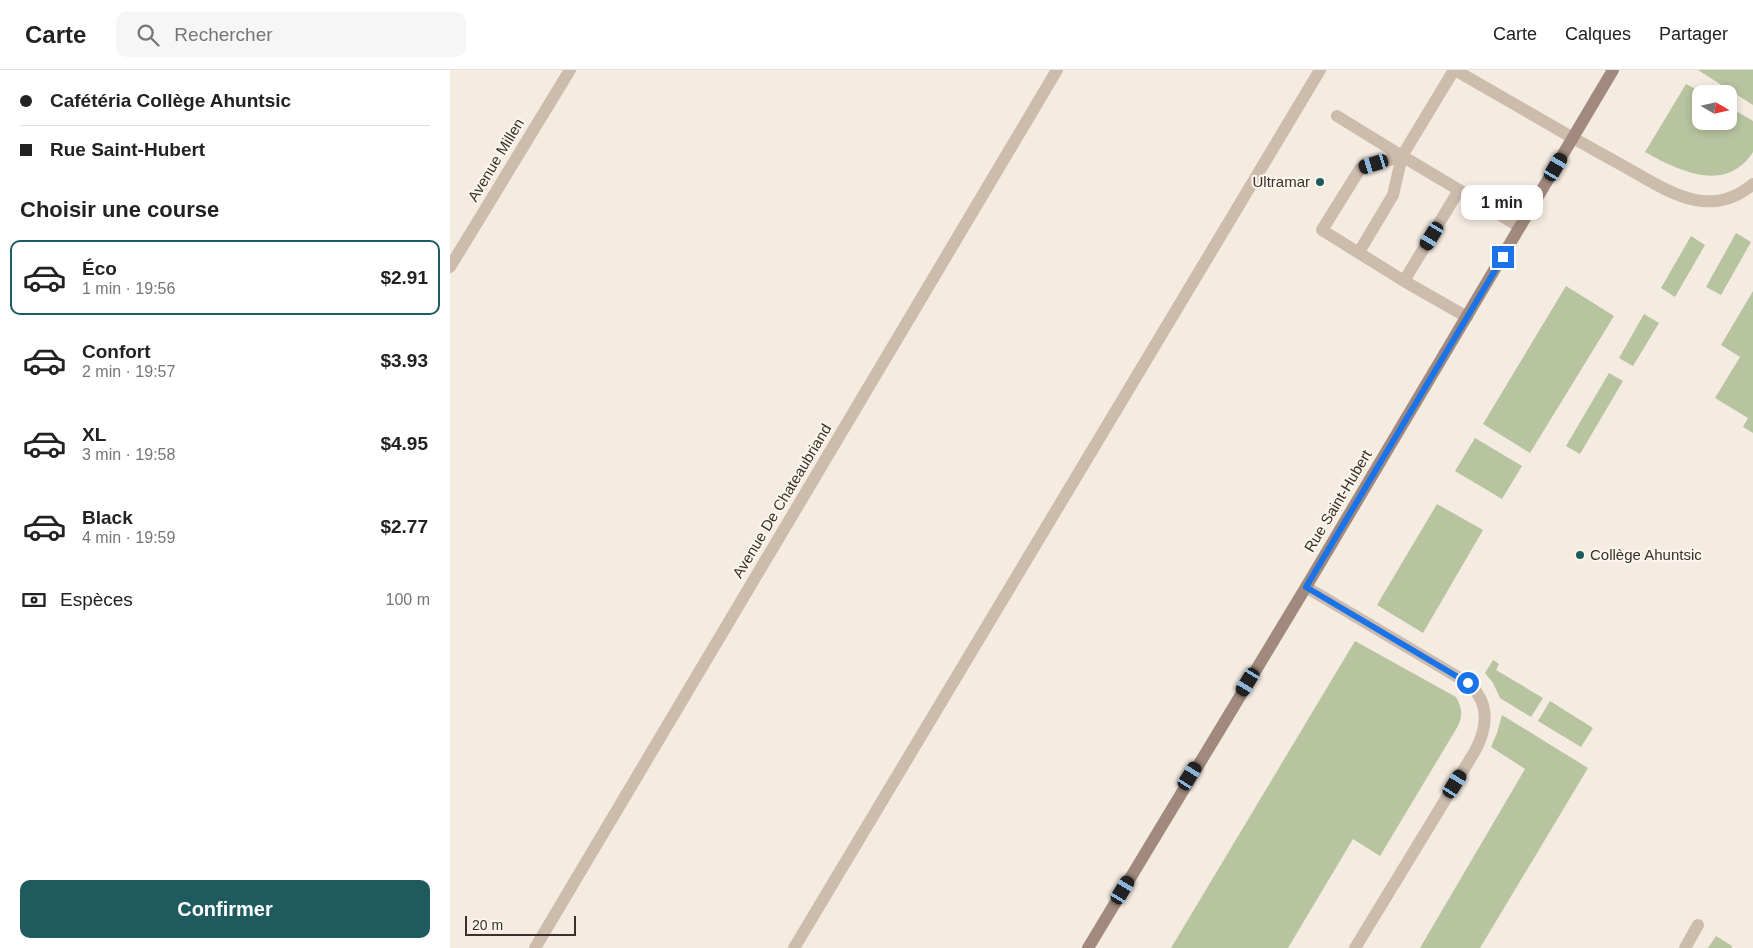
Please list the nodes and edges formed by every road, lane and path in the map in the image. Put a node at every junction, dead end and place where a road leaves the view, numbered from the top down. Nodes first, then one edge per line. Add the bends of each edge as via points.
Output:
1 (570, 70) edge
2 (1057, 70) edge
3 (1320, 70) edge
4 (1454, 70) edge
5 (1613, 70) edge
6 (1337, 116) dead end
7 (1573, 138) junction
8 (1402, 156) junction
9 (1753, 184) edge
10 (1459, 190) junction
11 (1520, 227) junction
12 (1359, 252) junction
13 (450, 267) edge
14 (1404, 281) junction
15 (1467, 317) junction
16 (1306, 587) junction
17 (1698, 925) dead end
18 (535, 948) edge
19 (794, 948) edge
20 (1088, 948) edge
21 (1355, 948) edge
22 (1685, 948) edge

1 - 13 street, Avenue Millen
2 - 18 street, Avenue De Chateaubriand
3 - 19 street
4 - 7 street
4 - 8 street
5 - 7 main road, Rue Saint-Hubert
6 - 8 street
7 - 9 street via 1682,198 1718,201 1742,193
7 - 11 main road, Rue Saint-Hubert
8 - 10 street
8 - 12 street via 1393,195
8 - 12 street via 1360,169 1322,230
10 - 11 street
10 - 14 street
11 - 15 main road, Rue Saint-Hubert
12 - 14 street
14 - 15 street
15 - 16 main road, Rue Saint-Hubert
16 - 20 main road, Rue Saint-Hubert
16 - 21 street via 1468,683 1480,696 1485,717 1475,751
17 - 22 street

